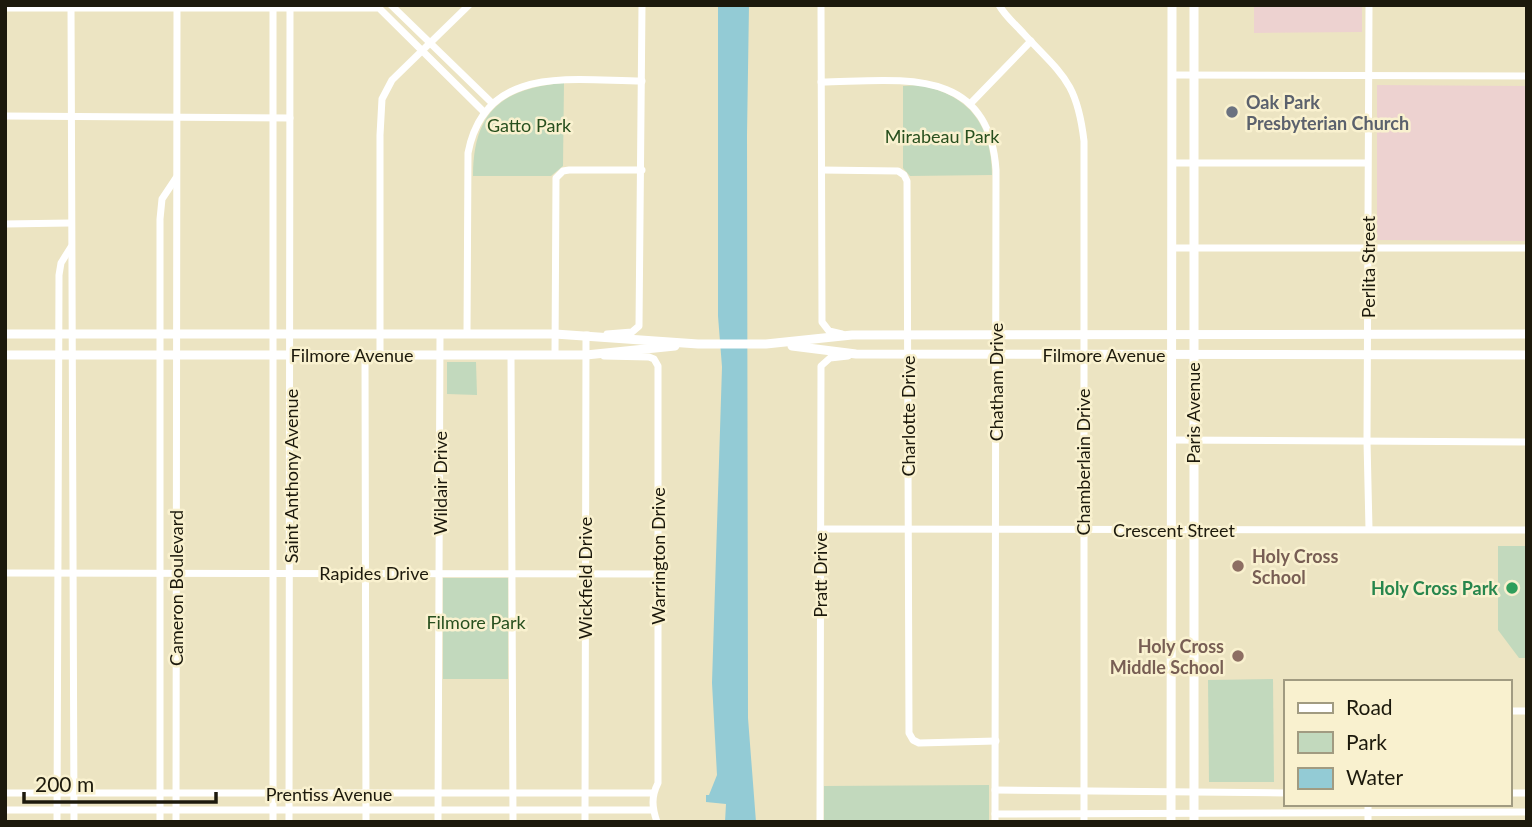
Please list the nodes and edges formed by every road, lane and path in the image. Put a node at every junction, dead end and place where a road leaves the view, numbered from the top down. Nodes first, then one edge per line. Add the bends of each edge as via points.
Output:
1 (391, 5) edge
2 (469, 5) edge
3 (642, 5) edge
4 (821, 5) edge
5 (999, 5) edge
6 (1172, 5) edge
7 (1194, 5) edge
8 (1369, 5) edge
9 (273, 6) edge
10 (290, 6) edge
11 (71, 7) edge
12 (177, 7) edge
13 (381, 7) edge
14 (5, 8) edge
15 (1031, 41) junction
16 (432, 42) junction
17 (423, 50) junction
18 (1172, 75) junction
19 (1194, 75) junction
20 (1368, 76) junction
21 (1527, 76) edge
22 (642, 81) junction
23 (821, 82) junction
24 (492, 103) junction
25 (971, 103) junction
26 (484, 112) junction
27 (5, 116) edge
28 (71, 116) junction
29 (177, 117) junction
30 (272, 117) junction
31 (289, 118) junction
32 (1172, 163) junction
33 (1194, 163) junction
34 (1367, 163) junction
35 (642, 170) junction
36 (822, 170) junction
37 (177, 177) junction
38 (71, 223) junction
39 (5, 224) edge
40 (71, 247) junction
41 (1172, 248) junction
42 (1194, 248) junction
43 (1527, 248) edge
44 (1368, 249) junction
45 (5, 334) edge
46 (58, 334) junction
47 (73, 334) junction
48 (160, 334) junction
49 (176, 334) junction
50 (273, 334) junction
51 (291, 334) junction
52 (440, 334) junction
53 (467, 334) junction
54 (555, 334) junction
55 (1172, 334) junction
56 (1194, 334) junction
57 (1368, 334) junction
58 (1527, 334) edge
59 (380, 335) junction
60 (586, 335) junction
61 (852, 335) junction
62 (907, 335) junction
63 (996, 335) junction
64 (1084, 335) junction
65 (698, 344) junction
66 (766, 344) junction
67 (856, 354) junction
68 (5, 355) edge
69 (58, 355) junction
70 (74, 355) junction
71 (160, 355) junction
72 (176, 355) junction
73 (273, 355) junction
74 (291, 355) junction
75 (365, 355) junction
76 (380, 355) junction
77 (440, 355) junction
78 (511, 355) junction
79 (555, 355) junction
80 (586, 355) junction
81 (907, 355) junction
82 (995, 355) junction
83 (1083, 355) junction
84 (1527, 355) edge
85 (1172, 356) junction
86 (1193, 356) junction
87 (1368, 356) junction
88 (272, 390) junction
89 (291, 390) junction
90 (1171, 440) junction
91 (1194, 440) junction
92 (1367, 441) junction
93 (1527, 442) edge
94 (821, 529) junction
95 (908, 529) junction
96 (995, 529) junction
97 (1083, 529) junction
98 (1369, 529) junction
99 (1171, 530) junction
100 (1194, 530) junction
101 (1527, 530) edge
102 (5, 573) edge
103 (57, 573) junction
104 (74, 573) junction
105 (160, 573) junction
106 (176, 573) junction
107 (272, 573) junction
108 (290, 573) junction
109 (585, 573) junction
110 (367, 574) junction
111 (439, 574) junction
112 (512, 574) junction
113 (658, 574) junction
114 (996, 741) junction
115 (995, 790) junction
116 (1084, 790) junction
117 (5, 793) edge
118 (57, 793) junction
119 (74, 793) junction
120 (512, 793) junction
121 (653, 793) junction
122 (1171, 793) junction
123 (1194, 793) junction
124 (1284, 793) edge
125 (160, 794) junction
126 (176, 794) junction
127 (273, 794) junction
128 (289, 794) junction
129 (365, 794) junction
130 (438, 794) junction
131 (585, 794) junction
132 (1368, 808) edge
133 (5, 810) edge
134 (57, 810) junction
135 (74, 810) junction
136 (160, 810) junction
137 (176, 810) junction
138 (272, 810) junction
139 (653, 810) junction
140 (289, 811) junction
141 (366, 811) junction
142 (438, 811) junction
143 (513, 811) junction
144 (585, 811) junction
145 (1527, 812) edge
146 (1171, 817) edge
147 (1194, 817) edge
148 (995, 818) edge
149 (1084, 818) edge
150 (57, 822) edge
151 (74, 822) edge
152 (160, 822) edge
153 (176, 822) edge
154 (273, 822) edge
155 (289, 822) edge
156 (366, 822) edge
157 (438, 822) edge
158 (513, 822) edge
159 (585, 822) edge
160 (657, 822) edge
161 (820, 822) edge
162 (1368, 822) edge

1 - 16 street
2 - 16 street
3 - 22 street
4 - 23 street
5 - 15 street, Chamberlain Drive
6 - 18 street, Paris Avenue
7 - 19 street, Paris Avenue
8 - 20 street, Perlita Street
9 - 10 street
9 - 12 street
9 - 30 street, Saint Anthony Avenue
10 - 13 street
10 - 31 street, Saint Anthony Avenue
11 - 12 street
11 - 14 street
11 - 28 street
12 - 29 street, Cameron Boulevard
13 - 17 street
15 - 25 street
15 - 64 street, Chamberlain Drive via 1069,84 1082,121
16 - 17 street
16 - 24 street
17 - 26 street
17 - 59 street via 392,80 382,99
18 - 19 street
18 - 32 street, Paris Avenue
19 - 20 street
19 - 33 street, Paris Avenue
20 - 21 street
20 - 34 street, Perlita Street
22 - 24 street via 530,83
22 - 35 street
23 - 25 street via 927,83
23 - 36 street
24 - 26 street
25 - 63 street, Chatham Drive via 995,152
26 - 53 street via 468,153
27 - 28 street
28 - 29 street
28 - 38 street
29 - 30 street
29 - 37 street, Cameron Boulevard
30 - 31 street
30 - 50 street, Saint Anthony Avenue
31 - 51 street, Saint Anthony Avenue
32 - 33 street
32 - 41 street, Paris Avenue
33 - 34 street
33 - 42 street, Paris Avenue
34 - 44 street, Perlita Street
35 - 54 street via 558,174
35 - 60 street via 639,326 625,334
36 - 61 street via 822,322 829,331
36 - 62 street, Charlotte Drive via 888,170 904,175 908,189
37 - 48 street, Cameron Boulevard via 160,208
37 - 49 street, Cameron Boulevard
38 - 39 street
38 - 40 street
40 - 46 street via 59,275
40 - 47 street
41 - 42 street
41 - 55 street, Paris Avenue
42 - 44 street
42 - 56 street, Paris Avenue
43 - 44 street
44 - 57 street, Perlita Street
45 - 46 street, Filmore Avenue
46 - 47 street, Filmore Avenue
46 - 69 street
47 - 48 street, Filmore Avenue
47 - 70 street
48 - 49 street, Filmore Avenue
48 - 71 street, Cameron Boulevard
49 - 50 street, Filmore Avenue
49 - 72 street, Cameron Boulevard
50 - 51 street, Filmore Avenue
50 - 73 street, Saint Anthony Avenue
51 - 59 street, Filmore Avenue
51 - 74 street, Saint Anthony Avenue
52 - 53 street, Filmore Avenue
52 - 59 street, Filmore Avenue
52 - 77 street, Wildair Drive
53 - 54 street, Filmore Avenue
54 - 60 street, Filmore Avenue
54 - 79 street
55 - 56 street, Filmore Avenue
55 - 64 street, Filmore Avenue
55 - 85 street, Paris Avenue
56 - 57 street, Filmore Avenue
56 - 86 street, Paris Avenue
57 - 58 street, Filmore Avenue
57 - 87 street, Perlita Street
59 - 76 street
60 - 65 street, Filmore Avenue
60 - 80 street, Wickfield Drive
61 - 62 street, Filmore Avenue
61 - 66 street, Filmore Avenue
62 - 63 street, Filmore Avenue
62 - 81 street, Charlotte Drive
63 - 64 street, Filmore Avenue
63 - 82 street, Chatham Drive
64 - 83 street, Chamberlain Drive
65 - 66 street, Filmore Avenue
65 - 80 street, Filmore Avenue
66 - 67 street, Filmore Avenue
67 - 81 street, Filmore Avenue
67 - 94 street, Pratt Drive via 830,358 821,366
68 - 69 street, Filmore Avenue
69 - 70 street, Filmore Avenue
69 - 103 street
70 - 71 street, Filmore Avenue
70 - 104 street
71 - 72 street, Filmore Avenue
71 - 105 street, Cameron Boulevard
72 - 73 street, Filmore Avenue
72 - 106 street, Cameron Boulevard
73 - 74 street, Filmore Avenue
73 - 88 street, Saint Anthony Avenue
74 - 75 street, Filmore Avenue
74 - 89 street, Saint Anthony Avenue
75 - 76 street, Filmore Avenue
75 - 110 street
76 - 77 street, Filmore Avenue
77 - 78 street, Filmore Avenue
77 - 111 street, Wildair Drive
78 - 79 street, Filmore Avenue
78 - 112 street
79 - 80 street, Filmore Avenue
80 - 109 street, Wickfield Drive
80 - 113 street, Warrington Drive via 657,361
81 - 82 street, Filmore Avenue
81 - 95 street, Charlotte Drive
82 - 83 street, Filmore Avenue
82 - 96 street, Chatham Drive
83 - 85 street, Filmore Avenue
83 - 97 street, Chamberlain Drive
84 - 87 street, Filmore Avenue
85 - 86 street, Filmore Avenue
85 - 90 street, Paris Avenue
86 - 87 street, Filmore Avenue
86 - 91 street, Paris Avenue
87 - 92 street, Perlita Street
88 - 89 street
88 - 107 street, Saint Anthony Avenue
89 - 108 street, Saint Anthony Avenue
90 - 91 street
90 - 99 street, Paris Avenue
91 - 92 street
91 - 100 street, Paris Avenue
92 - 93 street
92 - 98 street, Perlita Street
94 - 95 street, Crescent Street
94 - 161 street, Pratt Drive
95 - 96 street, Crescent Street
95 - 114 street, Charlotte Drive via 908,725 912,740
96 - 97 street, Crescent Street
96 - 114 street, Chatham Drive
97 - 99 street, Crescent Street
97 - 116 street, Chamberlain Drive
98 - 100 street, Crescent Street
98 - 101 street, Crescent Street
99 - 100 street, Crescent Street
99 - 122 street, Paris Avenue
100 - 123 street, Paris Avenue
102 - 103 street, Rapides Drive
103 - 104 street, Rapides Drive
103 - 118 street
104 - 105 street, Rapides Drive
104 - 119 street
105 - 106 street, Rapides Drive
105 - 125 street, Cameron Boulevard
106 - 107 street, Rapides Drive
106 - 126 street, Cameron Boulevard
107 - 108 street, Rapides Drive
107 - 127 street, Saint Anthony Avenue
108 - 110 street, Rapides Drive
108 - 128 street, Saint Anthony Avenue
109 - 112 street, Rapides Drive
109 - 113 street, Rapides Drive
109 - 131 street, Wickfield Drive
110 - 111 street, Rapides Drive
110 - 129 street
111 - 112 street, Rapides Drive
111 - 130 street, Wildair Drive
112 - 120 street
113 - 121 street, Warrington Drive via 659,783
114 - 115 street, Chatham Drive
115 - 116 street
115 - 148 street, Chatham Drive
116 - 122 street
116 - 149 street, Chamberlain Drive
117 - 118 street, Prentiss Avenue
118 - 119 street, Prentiss Avenue
118 - 134 street
119 - 125 street, Prentiss Avenue
119 - 135 street
120 - 130 street, Prentiss Avenue
120 - 131 street, Prentiss Avenue
120 - 143 street
121 - 131 street, Prentiss Avenue
121 - 139 street, Warrington Drive
122 - 123 street
122 - 146 street, Paris Avenue
123 - 124 street
123 - 147 street, Paris Avenue
125 - 126 street, Prentiss Avenue
125 - 136 street, Cameron Boulevard
126 - 127 street, Prentiss Avenue
126 - 137 street, Cameron Boulevard
127 - 128 street, Prentiss Avenue
127 - 138 street, Saint Anthony Avenue
128 - 129 street, Prentiss Avenue
128 - 140 street, Saint Anthony Avenue
129 - 130 street, Prentiss Avenue
129 - 141 street
130 - 142 street, Wildair Drive
131 - 144 street, Wickfield Drive
132 - 145 street
132 - 147 street
132 - 162 street
133 - 134 street, Prentiss Avenue
134 - 135 street, Prentiss Avenue
134 - 150 street
135 - 136 street, Prentiss Avenue
135 - 151 street
136 - 137 street, Prentiss Avenue
136 - 152 street, Cameron Boulevard
137 - 138 street, Prentiss Avenue
137 - 153 street, Cameron Boulevard
138 - 140 street, Prentiss Avenue
138 - 154 street, Saint Anthony Avenue
139 - 144 street, Prentiss Avenue
139 - 160 street, Warrington Drive
140 - 141 street, Prentiss Avenue
140 - 155 street, Saint Anthony Avenue
141 - 142 street, Prentiss Avenue
141 - 156 street
142 - 143 street, Prentiss Avenue
142 - 157 street, Wildair Drive
143 - 144 street, Prentiss Avenue
143 - 158 street
144 - 159 street, Wickfield Drive
146 - 147 street
146 - 149 street
148 - 149 street

